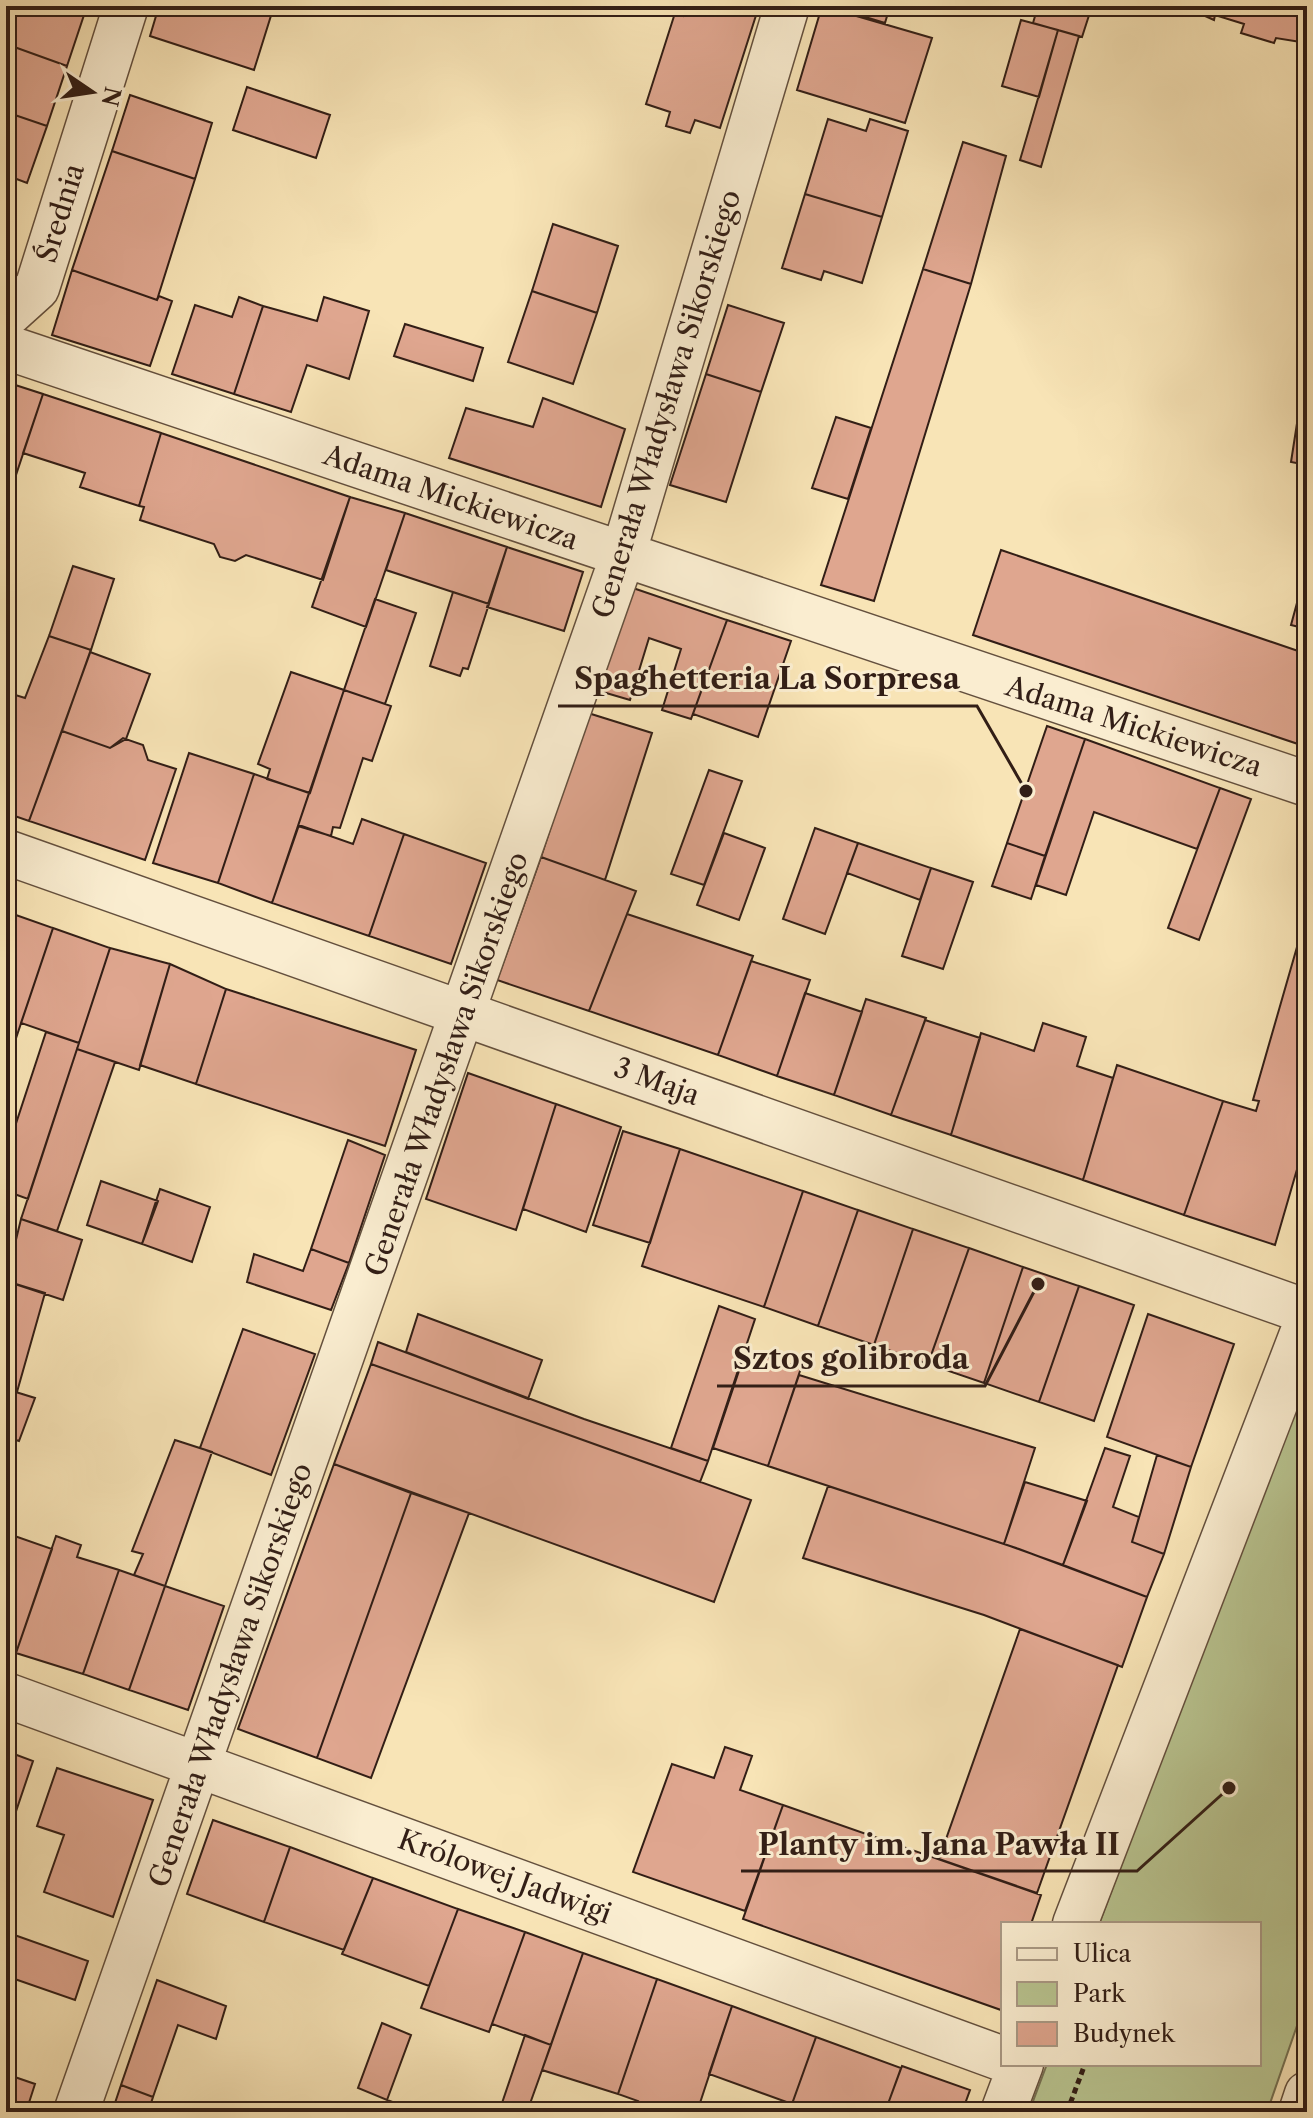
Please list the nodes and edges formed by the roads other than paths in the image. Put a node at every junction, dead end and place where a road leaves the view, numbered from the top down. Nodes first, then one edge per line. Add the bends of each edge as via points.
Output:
1 (126, 6) edge
2 (787, 6) edge
3 (6, 316) edge
4 (6, 347) edge
5 (623, 555) junction
6 (1307, 784) edge
7 (6, 852) edge
8 (464, 1013) junction
9 (1307, 1312) edge
10 (1307, 1321) edge
11 (6, 1695) edge
12 (198, 1763) junction
13 (1076, 1922) edge
14 (1001, 2058) edge
15 (1014, 2066) edge
16 (1307, 2094) edge
17 (76, 2112) edge
18 (1003, 2112) edge
19 (1301, 2112) edge

1 - 3 street, Średnia via 37,288
2 - 5 street, Generała Władysława Sikorskiego
4 - 5 street, Adama Mickiewicza
5 - 6 street, Adama Mickiewicza
5 - 8 street, Generała Władysława Sikorskiego
7 - 8 street, 3 Maja
8 - 9 street, 3 Maja
8 - 12 street, Generała Władysława Sikorskiego
10 - 13 street
11 - 12 street, Królowej Jadwigi
12 - 14 street, Królowej Jadwigi
12 - 17 street, Generała Władysława Sikorskiego
15 - 18 street
16 - 19 street

